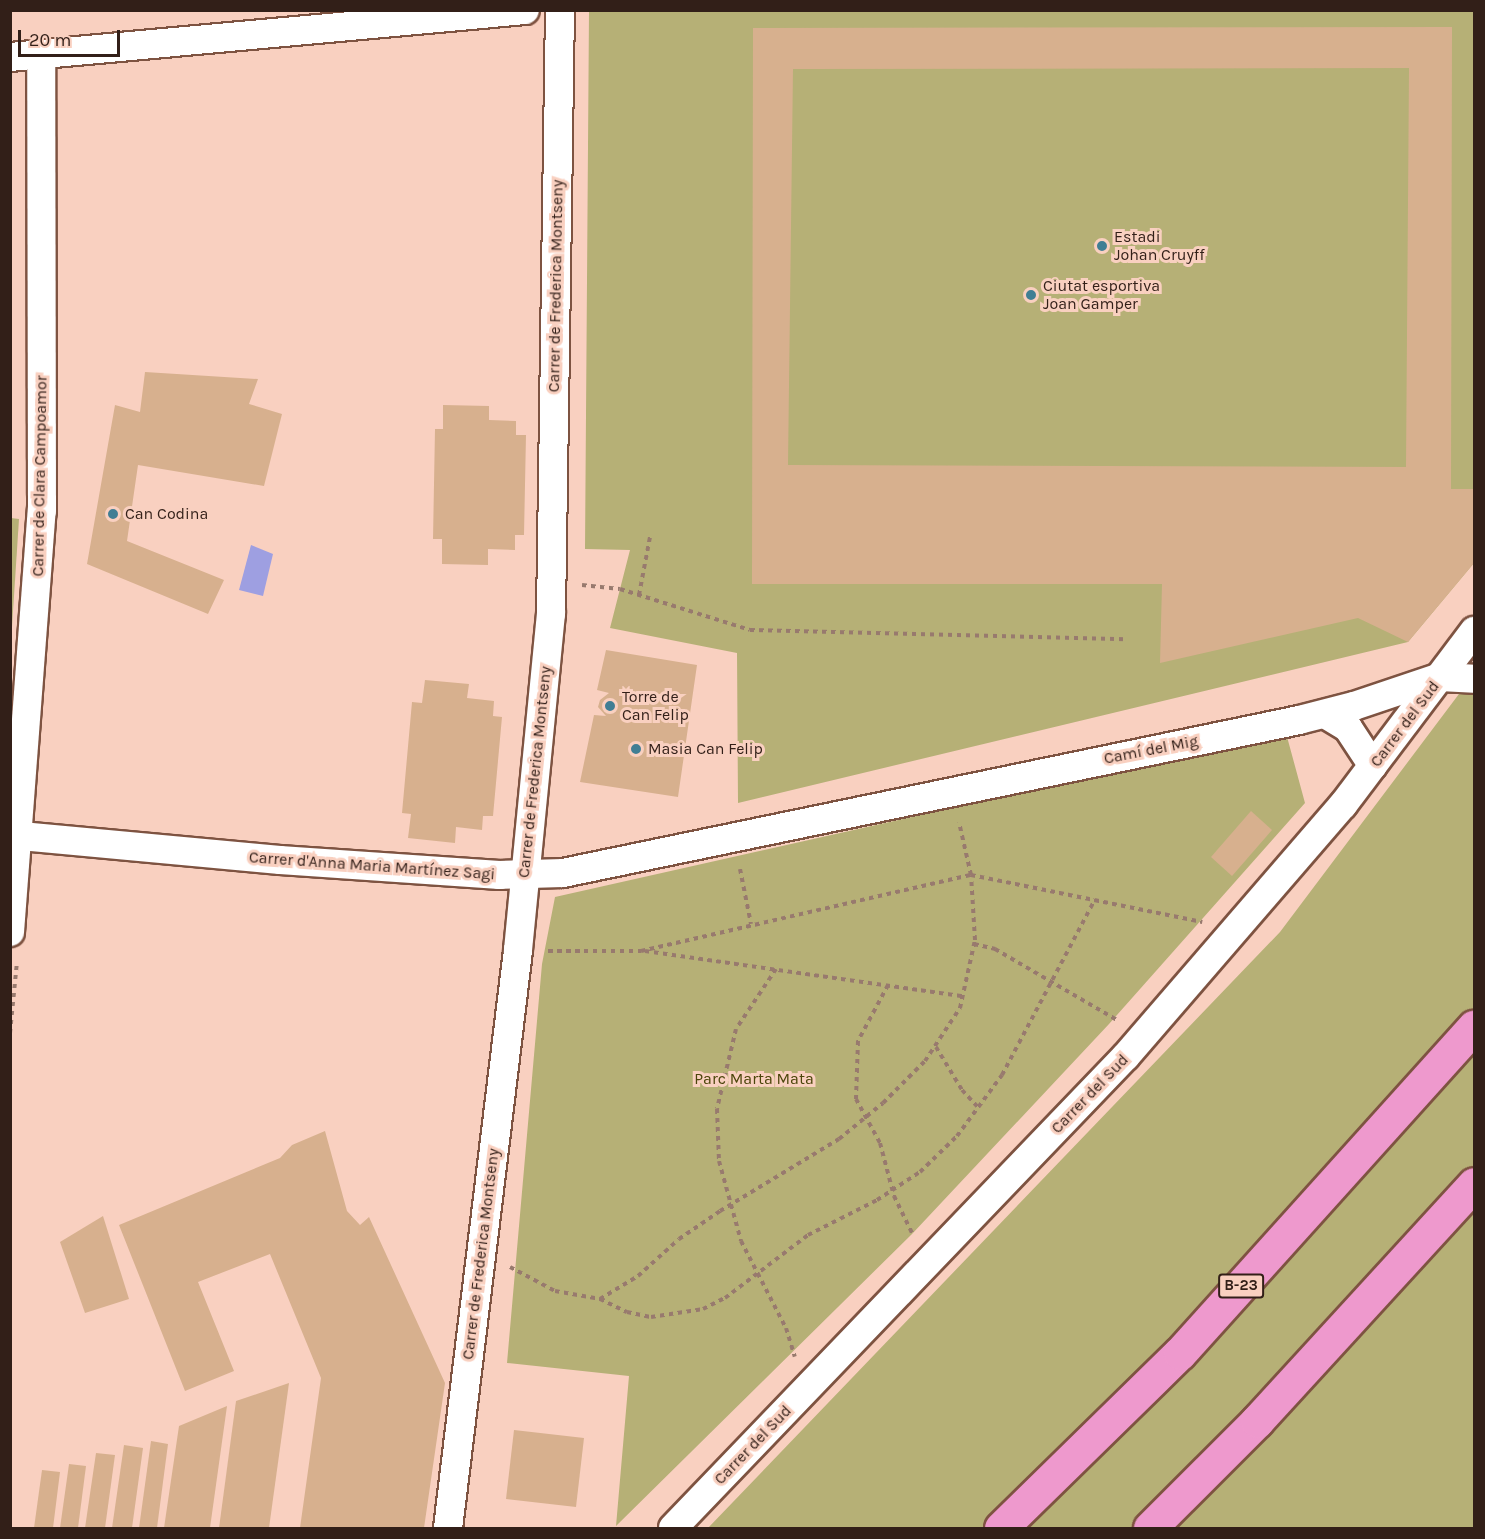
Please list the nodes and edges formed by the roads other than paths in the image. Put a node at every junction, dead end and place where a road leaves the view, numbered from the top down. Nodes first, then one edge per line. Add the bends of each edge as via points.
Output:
1 (525, 10) edge
2 (560, 10) edge
3 (41, 54) junction
4 (10, 57) edge
5 (1474, 631) edge
6 (1440, 677) junction
7 (1474, 679) edge
8 (1326, 714) junction
9 (1373, 766) junction
10 (965, 789) joint
11 (15, 835) edge
12 (523, 874) junction
13 (10, 932) edge
14 (1474, 1027) edge
15 (1474, 1184) edge
16 (448, 1528) edge
17 (673, 1528) edge
18 (1001, 1528) edge
19 (1150, 1528) edge

1 - 3 street
2 - 12 street, Carrer de Frederica Montseny via 551,614
3 - 4 street
3 - 11 street, Carrer de Clara Campoamor via 42,511
5 - 6 street, Carrer del Sud
6 - 7 street, Camí del Mig
6 - 8 street, Camí del Mig
6 - 9 street, Carrer del Sud
8 - 9 street via 1348,728
8 - 10 street, Camí del Mig
9 - 17 street, Carrer del Sud via 1142,1038
10 - 12 street, Carrer d'Anna Maria Martínez Sagi via 563,873
11 - 12 street, Carrer d'Anna Maria Martínez Sagi via 280,860
11 - 13 street, Carrer de Clara Campoamor
12 - 16 street, Carrer de Frederica Montseny via 518,950
14 - 18 highway, B-23 via 1180,1353
15 - 19 highway via 1257,1421

